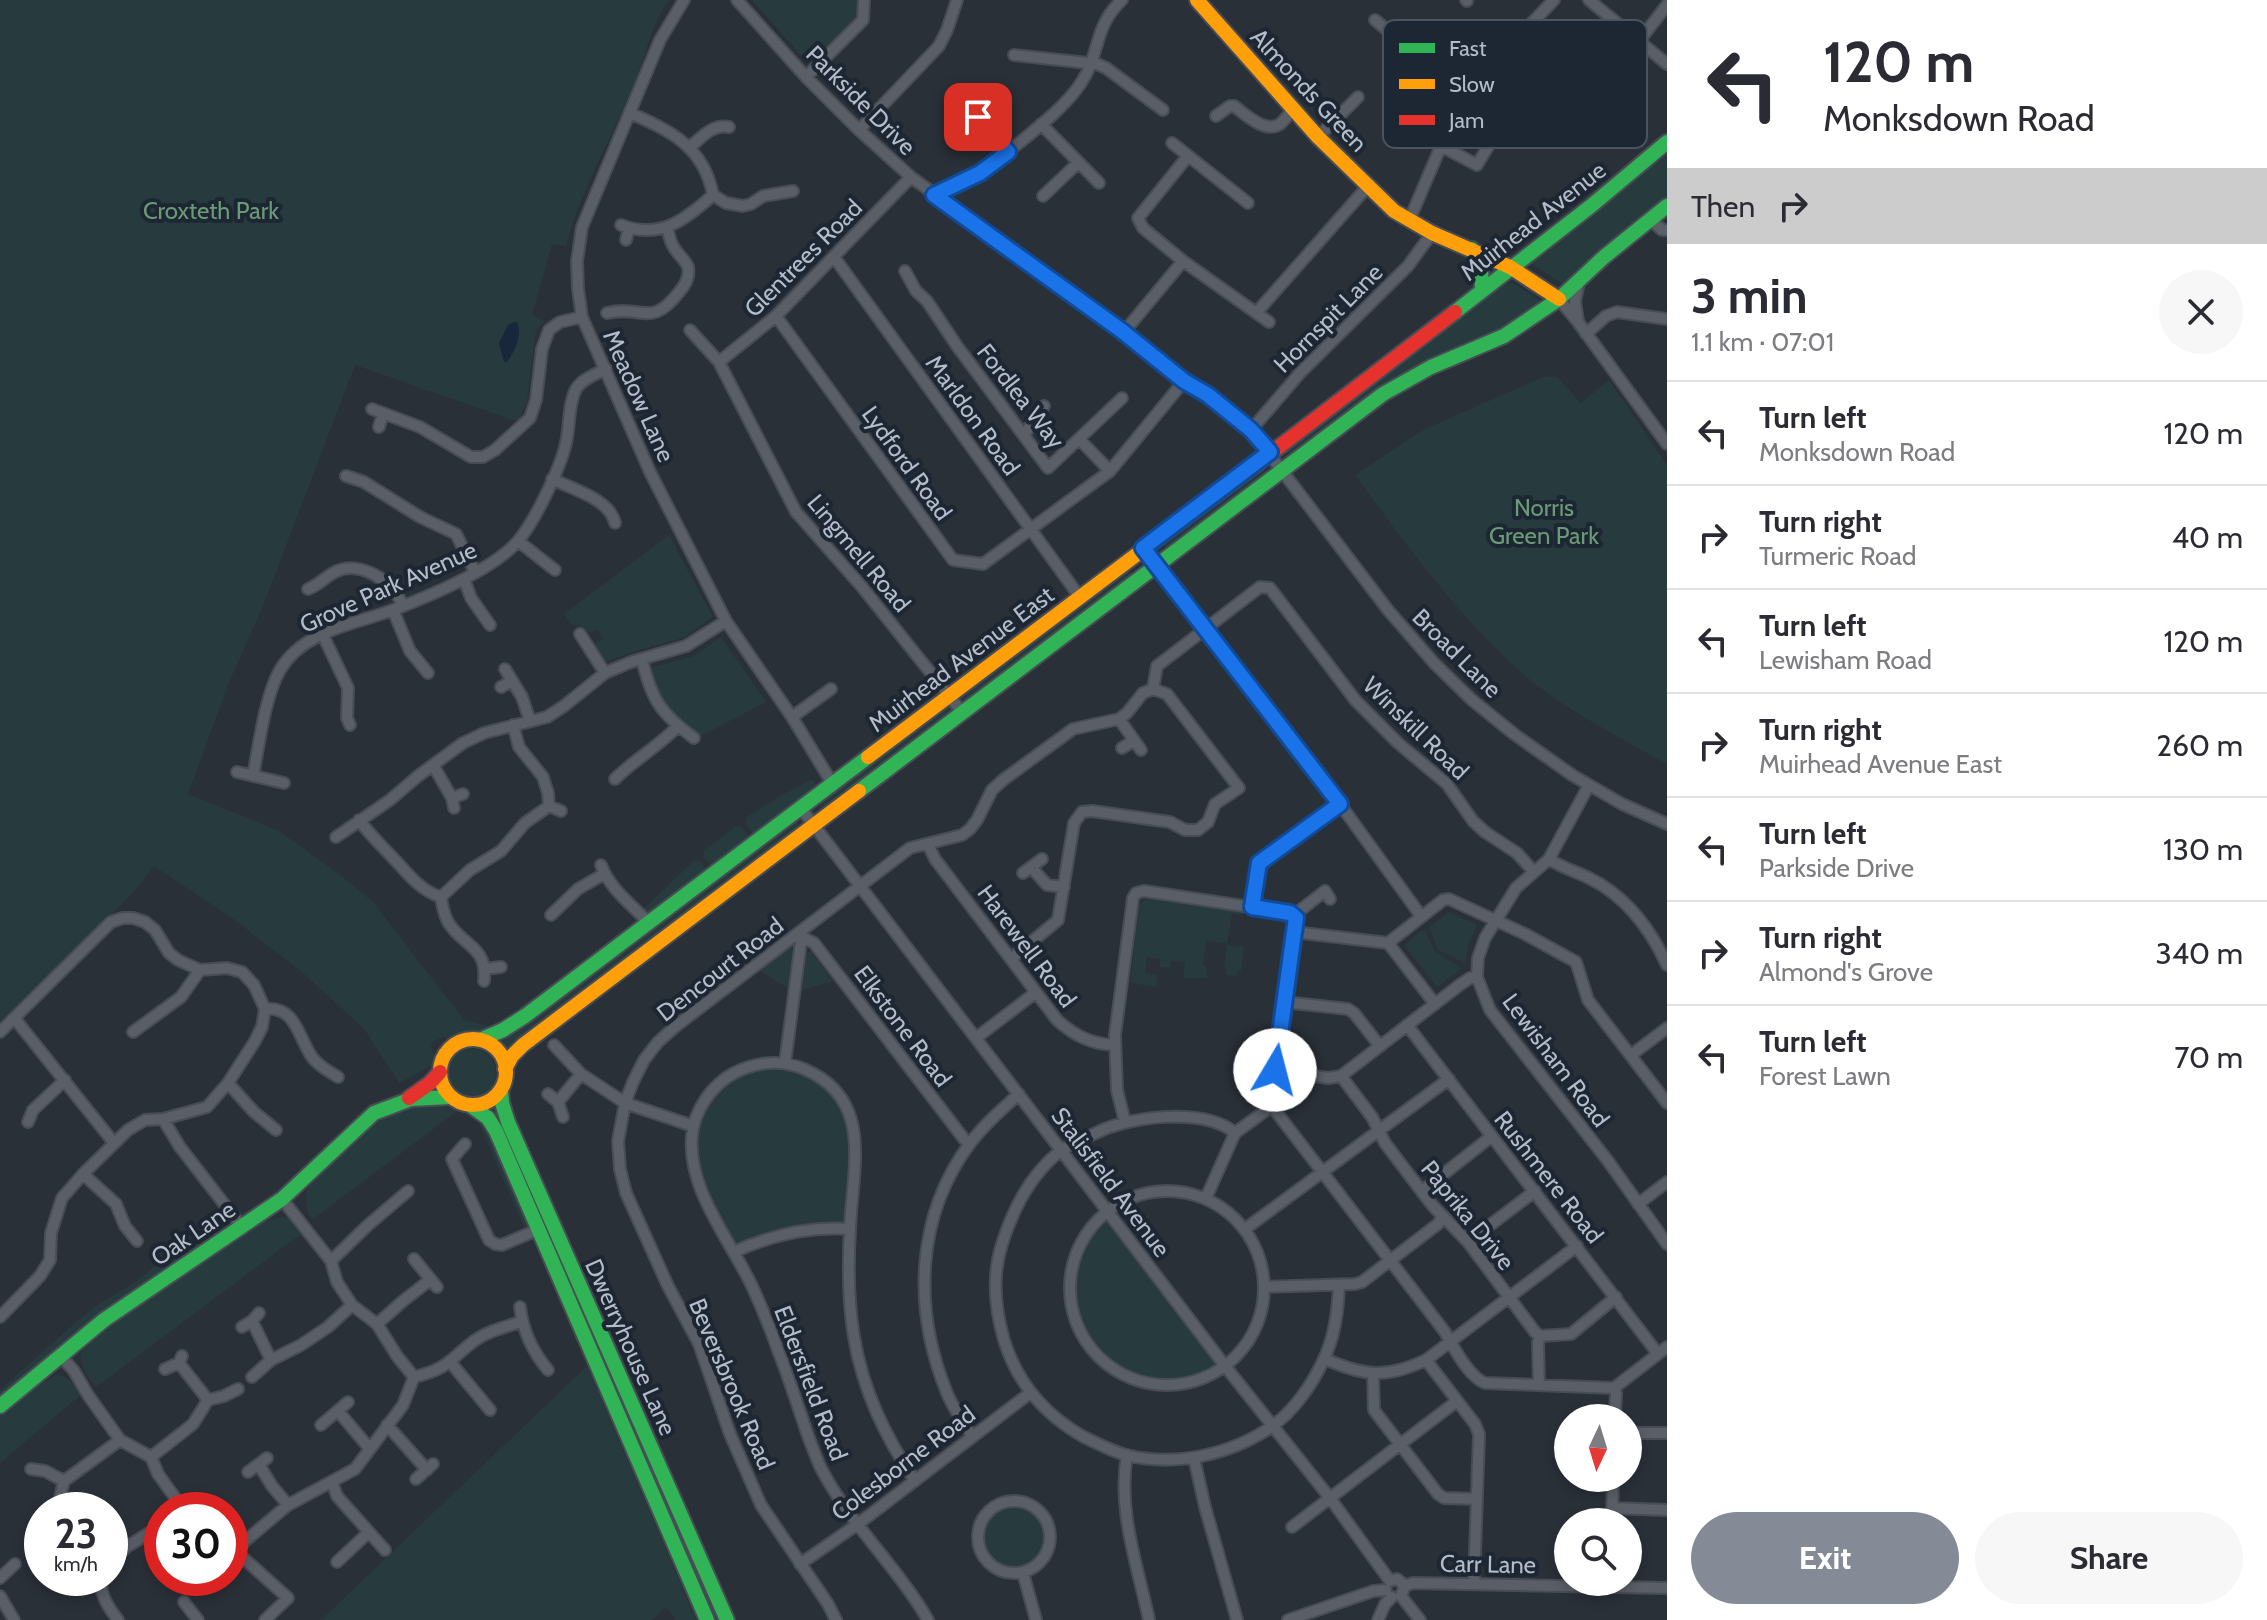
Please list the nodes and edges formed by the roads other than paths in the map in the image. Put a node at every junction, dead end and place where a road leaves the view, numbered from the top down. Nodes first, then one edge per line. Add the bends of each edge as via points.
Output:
1 (684, 0) edge
2 (737, 0) edge
3 (864, 0) edge
4 (957, 0) edge
5 (1122, 0) edge
6 (1197, 0) edge
7 (1554, 0) edge
8 (1589, 0) edge
9 (1667, 5) edge
10 (1375, 20) dead end
11 (1536, 20) edge
12 (1613, 20) edge
13 (1383, 27) edge
14 (1647, 31) edge
15 (1647, 48) edge
16 (1014, 55) dead end
17 (1091, 64) junction
18 (1667, 64) edge
19 (806, 77) junction
20 (1358, 97) dead end
21 (1293, 109) junction
22 (1163, 110) dead end
23 (630, 113) junction
24 (716, 114) dead end
25 (1216, 116) dead end
26 (978, 117) dead end
27 (1041, 124) junction
28 (859, 130) junction
29 (1318, 137) junction
30 (1667, 142) edge
31 (1172, 143) dead end
32 (690, 147) junction
33 (1440, 148) edge
34 (1445, 148) edge
35 (1487, 148) edge
36 (1008, 152) junction
37 (1188, 156) junction
38 (1078, 163) junction
39 (911, 177) junction
40 (782, 179) dead end
41 (1099, 183) dead end
42 (1368, 186) junction
43 (713, 195) junction
44 (934, 195) junction
45 (1043, 196) dead end
46 (1248, 203) dead end
47 (1667, 206) edge
48 (1651, 220) junction
49 (1409, 221) junction
50 (667, 228) junction
51 (1667, 230) edge
52 (1432, 233) junction
53 (626, 240) dead end
54 (1472, 249) junction
55 (834, 257) junction
56 (1183, 261) junction
57 (1510, 267) junction
58 (905, 271) dead end
59 (1582, 277) junction
60 (1482, 289) junction
61 (1559, 299) junction
62 (1462, 304) joint
63 (613, 307) dead end
64 (1257, 312) junction
65 (776, 316) junction
66 (582, 317) junction
67 (1667, 319) edge
68 (1269, 322) dead end
69 (1578, 322) junction
70 (690, 330) dead end
71 (1124, 332) junction
72 (1586, 334) junction
73 (719, 362) junction
74 (606, 369) junction
75 (1184, 381) junction
76 (1122, 398) dead end
77 (1044, 406) dead end
78 (372, 409) dead end
79 (383, 413) junction
80 (379, 427) dead end
81 (1251, 430) junction
82 (1024, 435) junction
83 (1080, 440) junction
84 (1667, 444) edge
85 (1270, 452) junction
86 (1283, 470) junction
87 (1110, 471) junction
88 (552, 479) junction
89 (349, 481) dead end
90 (615, 523) dead end
91 (1032, 530) junction
92 (518, 541) junction
93 (1143, 548) junction
94 (1156, 565) junction
95 (555, 570) dead end
96 (475, 572) junction
97 (464, 579) junction
98 (308, 589) dead end
99 (1079, 596) junction
100 (397, 607) junction
101 (726, 621) junction
102 (490, 625) dead end
103 (1206, 630) junction
104 (322, 633) junction
105 (596, 636) dead end
106 (642, 659) junction
107 (505, 669) dead end
108 (428, 673) dead end
109 (605, 673) junction
110 (512, 681) junction
111 (501, 687) dead end
112 (831, 689) dead end
113 (1153, 689) junction
114 (950, 696) junction
115 (962, 712) junction
116 (792, 717) junction
117 (1119, 719) junction
118 (530, 721) junction
119 (350, 725) dead end
120 (513, 725) junction
121 (678, 726) junction
122 (694, 738) dead end
123 (1133, 741) junction
124 (1122, 748) dead end
125 (1141, 750) dead end
126 (613, 763) dead end
127 (433, 765) junction
128 (237, 772) dead end
129 (253, 776) junction
130 (284, 783) dead end
131 (832, 783) junction
132 (1589, 785) junction
133 (463, 794) dead end
134 (1340, 804) junction
135 (549, 806) junction
136 (800, 807) junction
137 (561, 811) dead end
138 (359, 820) junction
139 (1667, 824) edge
140 (815, 825) junction
141 (336, 837) dead end
142 (928, 844) junction
143 (1042, 859) dead end
144 (1549, 859) junction
145 (1534, 872) junction
146 (862, 885) junction
147 (1064, 887) junction
148 (441, 897) junction
149 (1330, 899) dead end
150 (1252, 907) junction
151 (1292, 914) junction
152 (551, 915) dead end
153 (1421, 916) junction
154 (1495, 920) junction
155 (649, 923) junction
156 (1294, 932) junction
157 (801, 935) junction
158 (1388, 943) junction
159 (1011, 959) junction
160 (1667, 965) edge
161 (501, 967) dead end
162 (485, 969) junction
163 (200, 970) junction
164 (1477, 977) junction
165 (484, 981) dead end
166 (1035, 993) junction
167 (1284, 1002) junction
168 (1435, 1004) junction
169 (265, 1009) junction
170 (15, 1019) junction
171 (1407, 1025) junction
172 (1667, 1028) edge
173 (0, 1032) edge
174 (133, 1032) dead end
175 (976, 1038) junction
176 (480, 1040) junction
177 (554, 1045) dead end
178 (1115, 1045) junction
179 (1379, 1045) junction
180 (1631, 1055) junction
181 (785, 1063) junction
182 (505, 1069) junction
183 (1275, 1070) junction
184 (440, 1072) junction
185 (581, 1074) junction
186 (1341, 1076) junction
187 (338, 1077) dead end
188 (1449, 1079) junction
189 (65, 1080) junction
190 (228, 1083) junction
191 (501, 1090) junction
192 (548, 1094) dead end
193 (1019, 1094) junction
194 (451, 1097) junction
195 (409, 1098) junction
196 (558, 1102) junction
197 (625, 1103) junction
198 (1667, 1103) edge
199 (470, 1105) junction
200 (1269, 1105) junction
201 (563, 1117) dead end
202 (163, 1119) junction
203 (28, 1122) dead end
204 (1125, 1122) junction
205 (693, 1126) junction
206 (276, 1130) dead end
207 (1379, 1130) junction
208 (1235, 1133) junction
209 (1492, 1136) junction
210 (114, 1143) junction
211 (970, 1143) junction
212 (465, 1144) dead end
213 (1062, 1150) junction
214 (1323, 1172) junction
215 (83, 1174) junction
216 (1667, 1182) edge
217 (408, 1191) dead end
218 (1422, 1191) junction
219 (1535, 1191) junction
220 (1206, 1198) junction
221 (282, 1199) junction
222 (1638, 1204) junction
223 (1108, 1210) junction
224 (1443, 1216) junction
225 (242, 1227) junction
226 (850, 1229) junction
227 (1245, 1229) junction
228 (537, 1230) junction
229 (137, 1241) dead end
230 (1468, 1242) junction
231 (1667, 1244) edge
232 (1577, 1246) junction
233 (734, 1252) junction
234 (414, 1259) dead end
235 (1390, 1260) junction
236 (331, 1261) junction
237 (1339, 1285) junction
238 (1265, 1287) junction
239 (1509, 1297) junction
240 (1616, 1297) junction
241 (352, 1305) junction
242 (520, 1307) dead end
243 (0, 1317) edge
244 (251, 1320) dead end
245 (521, 1322) junction
246 (377, 1324) junction
247 (1540, 1336) junction
248 (1450, 1342) junction
249 (1663, 1350) edge
250 (60, 1355) junction
251 (1325, 1359) junction
252 (271, 1360) junction
253 (1426, 1360) junction
254 (451, 1363) junction
255 (1225, 1366) junction
256 (165, 1369) dead end
257 (548, 1370) dead end
258 (1373, 1374) junction
259 (252, 1377) dead end
260 (414, 1377) junction
261 (1539, 1384) junction
262 (1614, 1388) junction
263 (238, 1389) dead end
264 (1030, 1393) junction
265 (208, 1400) junction
266 (1457, 1401) junction
267 (348, 1402) dead end
268 (1616, 1404) edge
269 (0, 1406) edge
270 (490, 1410) dead end
271 (338, 1411) junction
272 (321, 1425) dead end
273 (387, 1425) junction
274 (1272, 1426) junction
275 (1642, 1433) edge
276 (1667, 1433) edge
277 (972, 1436) junction
278 (120, 1440) junction
279 (1399, 1445) junction
280 (370, 1449) junction
281 (1127, 1455) junction
282 (151, 1457) junction
283 (1194, 1458) junction
284 (31, 1469) dead end
285 (248, 1472) dead end
286 (416, 1479) dead end
287 (64, 1481) junction
288 (915, 1481) junction
289 (332, 1482) junction
290 (61, 1492) edge
291 (171, 1492) edge
292 (1613, 1492) edge
293 (1330, 1498) junction
294 (1476, 1499) junction
295 (288, 1505) junction
296 (1612, 1508) edge
297 (1642, 1509) edge
298 (1667, 1510) edge
299 (858, 1524) junction
300 (1292, 1527) dead end
301 (369, 1532) junction
302 (248, 1538) edge
303 (385, 1550) dead end
304 (248, 1562) edge
305 (337, 1562) dead end
306 (15, 1564) dead end
307 (800, 1564) junction
308 (1023, 1573) junction
309 (0, 1578) edge
310 (1474, 1584) junction
311 (1554, 1584) edge
312 (1642, 1586) edge
313 (1667, 1588) edge
314 (1395, 1590) junction
315 (0, 1596) edge
316 (103, 1596) edge
317 (184, 1602) dead end
318 (14, 1620) edge
319 (118, 1620) edge
320 (198, 1620) edge
321 (265, 1620) edge
322 (707, 1620) edge
323 (727, 1620) edge
324 (836, 1620) edge
325 (928, 1620) edge
326 (1036, 1620) edge
327 (1149, 1620) edge
328 (1237, 1620) edge
329 (1288, 1620) edge
330 (1378, 1620) edge
331 (1420, 1620) edge

1 - 23 street, Meadow Lane via 660,40
2 - 19 street, Parkside Drive
3 - 19 street via 863,20
4 - 28 street via 939,46
5 - 17 street via 1103,22
6 - 21 street, Almonds Green
7 - 11 street
8 - 12 street
9 - 14 street
10 - 13 street
15 - 18 street
16 - 17 street
17 - 22 street via 1106,68
17 - 27 street via 1074,93
19 - 28 street, Parkside Drive
20 - 29 street
21 - 25 street via 1271,127 1234,106
21 - 29 street, Almonds Green
23 - 32 street via 669,130
23 - 66 street, Meadow Lane via 582,227 577,261
24 - 32 street via 723,127
26 - 36 street
27 - 36 street
27 - 38 street
28 - 39 street, Parkside Drive
29 - 42 street, Almonds Green
30 - 57 street, Muirhead Avenue
31 - 37 street
32 - 43 street
33 - 49 street
34 - 35 street via 1477,165
36 - 44 street via 980,173
37 - 46 street
37 - 56 street via 1138,218
38 - 41 street
38 - 45 street
39 - 44 street, Parkside Drive
39 - 55 street, Glentrees Road
40 - 43 street via 788,192 743,206
42 - 49 street, Almonds Green
42 - 64 street
43 - 50 street
44 - 71 street, Parkside Drive
47 - 48 street
48 - 51 street
48 - 59 street
49 - 52 street, Almonds Green
50 - 53 street via 625,226
50 - 63 street via 688,267 684,286 657,312 643,315
52 - 54 street, Almonds Green
52 - 81 street, Hornspit Lane via 1408,266 1300,373
54 - 57 street, Almonds Green
54 - 60 street via 1481,268
55 - 65 street, Glentrees Road
55 - 91 street, Marldon Road
56 - 64 street
56 - 71 street
57 - 60 street, Muirhead Avenue
57 - 61 street, Almonds Green
58 - 82 street, Fordlea Way
59 - 61 street
59 - 69 street via 1575,301
60 - 62 street, Muirhead Avenue
61 - 69 street
61 - 86 street, Muirhead Avenue East via 1504,336 1407,378
62 - 85 street, Muirhead Avenue East
64 - 68 street
65 - 73 street, Glentrees Road
65 - 91 street, Lydford Road via 953,560 983,564
66 - 74 street, Meadow Lane
66 - 79 street via 549,330 530,418 490,454 471,457 420,427
67 - 72 street via 1613,313
69 - 72 street
70 - 73 street, Lingmell Road
71 - 75 street, Parkside Drive
72 - 84 street
73 - 114 street, Lingmell Road via 796,512
74 - 88 street, Grove Park Avenue via 577,388
74 - 101 street, Meadow Lane via 650,472
75 - 81 street, Parkside Drive
75 - 87 street, Lydford Road
76 - 83 street, Fordlea Way
77 - 82 street
78 - 79 street
79 - 80 street
81 - 85 street, Parkside Drive
82 - 83 street, Fordlea Way via 1048,468
83 - 87 street
85 - 86 street, Broad Lane
85 - 93 street, Muirhead Avenue East
86 - 94 street, Muirhead Avenue East
86 - 132 street, Broad Lane via 1434,663 1514,734
87 - 91 street, Lydford Road
88 - 90 street via 600,503
88 - 92 street, Grove Park Avenue
89 - 96 street via 364,482 456,534
91 - 99 street, Marldon Road
92 - 95 street
92 - 96 street, Grove Park Avenue
93 - 94 street
93 - 99 street, Muirhead Avenue East
94 - 103 street
94 - 115 street, Muirhead Avenue East
96 - 97 street, Grove Park Avenue
97 - 100 street, Grove Park Avenue
97 - 102 street
98 - 100 street via 334,572 354,568 392,587
99 - 114 street, Muirhead Avenue East
100 - 104 street, Grove Park Avenue
100 - 108 street via 410,651
101 - 106 street via 686,646
101 - 116 street, Meadow Lane
103 - 113 street, Winskill Road via 1157,666
103 - 134 street
103 - 145 street, Winskill Road via 1260,587 1270,588 1356,701 1447,784 1473,821
104 - 119 street via 348,688
104 - 129 street, Grove Park Avenue via 292,654 278,674
105 - 109 street via 583,639
106 - 109 street
106 - 121 street via 651,694
107 - 110 street
109 - 118 street via 554,713
110 - 111 street
110 - 118 street
112 - 116 street
113 - 117 street
113 - 147 street via 1167,694 1239,788 1215,804 1204,827 1192,831 1170,822 1082,812 1074,823
114 - 115 street, Lingmell Road
114 - 131 street, Muirhead Avenue East
115 - 140 street, Muirhead Avenue East
116 - 131 street, Meadow Lane
117 - 123 street
117 - 142 street, Dencourt Road via 1073,729 992,790 970,829
118 - 120 street
120 - 127 street via 475,737
120 - 135 street via 519,747 543,777
121 - 122 street
121 - 126 street via 618,776
123 - 124 street
123 - 125 street
127 - 133 street via 453,803
127 - 138 street
128 - 129 street
129 - 130 street
131 - 136 street, Muirhead Avenue East
132 - 139 street, Broad Lane
132 - 144 street
134 - 150 street via 1259,863
134 - 153 street
135 - 137 street
135 - 148 street
136 - 140 street, Stalisfield Avenue
136 - 155 street, Muirhead Avenue East
138 - 141 street
138 - 148 street via 404,872
140 - 146 street, Stalisfield Avenue
140 - 182 street, Muirhead Avenue East via 523,1045
142 - 146 street, Dencourt Road via 910,848
142 - 159 street, Harewell Road
143 - 147 street via 1027,870 1047,885
144 - 145 street, Lewisham Road
144 - 160 street via 1621,900 1641,920
145 - 154 street, Lewisham Road
146 - 157 street, Dencourt Road
146 - 175 street, Stalisfield Avenue
147 - 159 street via 1058,920
148 - 162 street via 448,921 478,952
149 - 151 street via 1325,891
150 - 151 street
150 - 178 street via 1136,893
151 - 156 street
152 - 155 street via 603,870
153 - 154 street via 1449,899
153 - 158 street
154 - 164 street, Lewisham Road via 1480,950
154 - 180 street via 1576,962 1588,1000
155 - 176 street, Muirhead Avenue East via 525,1016
156 - 158 street
156 - 167 street
157 - 181 street
157 - 197 street, Dencourt Road via 658,1042
157 - 211 street, Elkstone Road via 814,943
158 - 168 street
159 - 166 street, Harewell Road
161 - 162 street
162 - 165 street
163 - 169 street via 242,972
163 - 170 street via 169,953 145,922 123,918 111,922
163 - 174 street via 181,997
164 - 168 street
164 - 222 street, Lewisham Road via 1490,1010
166 - 175 street
166 - 178 street, Harewell Road via 1072,1033
167 - 179 street via 1348,1009
167 - 183 street
168 - 171 street
169 - 187 street via 285,1013 311,1056
169 - 190 street via 262,1027
170 - 173 street
170 - 189 street
171 - 179 street
171 - 188 street, Rushmere Road
172 - 180 street
175 - 193 street, Stalisfield Avenue
176 - 182 street via 497,1050
176 - 184 street via 458,1042
177 - 185 street
178 - 204 street
179 - 186 street
180 - 198 street
181 - 205 street via 749,1067 726,1078 706,1099
181 - 226 street via 824,1080 846,1104 856,1150
182 - 191 street
183 - 186 street
183 - 200 street
184 - 194 street
184 - 195 street, Oak Lane
185 - 196 street
185 - 197 street
186 - 207 street, Paprika Drive
188 - 207 street
188 - 209 street, Rushmere Road
189 - 203 street via 33,1110
189 - 210 street
190 - 202 street via 207,1107
190 - 206 street
191 - 199 street
191 - 323 street, Dwerryhouse Lane via 508,1122
192 - 196 street
193 - 211 street
193 - 213 street, Stalisfield Avenue
194 - 195 street, Oak Lane
194 - 199 street
195 - 221 street, Oak Lane via 374,1113
196 - 201 street
197 - 205 street
197 - 307 street, Beversbrook Road via 618,1141 626,1193 699,1344 761,1505
199 - 228 street, Dwerryhouse Lane via 496,1131
200 - 208 street
200 - 214 street
202 - 210 street via 145,1120
202 - 225 street
204 - 208 street via 1173,1116 1215,1123
204 - 213 street
205 - 233 street via 694,1168
207 - 214 street
207 - 218 street, Paprika Drive
208 - 220 street
209 - 218 street
209 - 219 street, Rushmere Road
210 - 215 street
211 - 277 street via 946,1184 926,1242 923,1300 948,1396
212 - 228 street via 452,1159 489,1240 502,1245
213 - 223 street, Stalisfield Avenue
213 - 264 street via 1019,1201 999,1254 995,1301 1011,1362
214 - 227 street
214 - 235 street
215 - 229 street via 116,1204
215 - 243 street via 62,1198 51,1233 50,1260
216 - 222 street
217 - 236 street
218 - 224 street, Paprika Drive
219 - 230 street
219 - 232 street, Rushmere Road
220 - 223 street via 1157,1192
220 - 227 street
221 - 225 street, Oak Lane
221 - 236 street
222 - 231 street, Lewisham Road
223 - 255 street, Stalisfield Avenue
223 - 255 street via 1080,1245 1071,1272 1072,1311 1091,1349 1121,1375 1154,1385 1197,1382
224 - 230 street, Paprika Drive
224 - 235 street
225 - 250 street, Oak Lane
226 - 233 street via 789,1233
226 - 288 street via 850,1306 859,1362 869,1397
227 - 238 street via 1261,1261
228 - 322 street, Dwerryhouse Lane
230 - 239 street, Paprika Drive
232 - 239 street
232 - 240 street, Rushmere Road
233 - 299 street, Eldersfield Road via 779,1353 822,1472
234 - 246 street via 433,1284
235 - 237 street via 1362,1282
235 - 248 street
236 - 241 street
237 - 238 street
237 - 251 street via 1336,1326
238 - 255 street via 1252,1337
239 - 247 street, Paprika Drive
239 - 248 street
240 - 247 street via 1571,1334
240 - 249 street, Rushmere Road
241 - 246 street
241 - 252 street via 328,1327
242 - 245 street
244 - 252 street
245 - 254 street via 474,1341
245 - 257 street
246 - 260 street
247 - 261 street
248 - 253 street
248 - 261 street via 1477,1380
249 - 262 street
250 - 269 street, Oak Lane
250 - 278 street
251 - 258 street
251 - 274 street via 1298,1400
252 - 259 street
253 - 258 street
253 - 266 street
254 - 260 street
254 - 270 street
255 - 274 street, Stalisfield Avenue
256 - 265 street via 181,1360
258 - 279 street via 1374,1410
260 - 273 street via 403,1405
261 - 262 street
262 - 268 street
263 - 265 street
264 - 277 street, Colesborne Road
264 - 281 street via 1068,1428
265 - 282 street via 193,1424
266 - 279 street
266 - 294 street via 1479,1434
267 - 271 street
271 - 272 street
271 - 280 street
273 - 280 street
273 - 286 street via 430,1467
274 - 283 street via 1235,1446
274 - 293 street, Stalisfield Avenue
275 - 276 street
277 - 288 street, Colesborne Road
278 - 282 street
278 - 287 street
279 - 293 street
279 - 294 street via 1438,1494
280 - 289 street via 355,1469
281 - 283 street
281 - 327 street via 1127,1523
282 - 291 street
283 - 328 street
284 - 287 street
285 - 295 street via 263,1461 272,1486
287 - 290 street
288 - 299 street, Colesborne Road
289 - 295 street
289 - 301 street via 337,1496
292 - 296 street
293 - 300 street
293 - 314 street, Stalisfield Avenue
294 - 310 street
295 - 302 street
297 - 298 street
299 - 307 street, Colesborne Road
299 - 325 street, Eldersfield Road
301 - 303 street
301 - 305 street
304 - 321 street via 288,1598
306 - 309 street
307 - 324 street, Beversbrook Road
308 - 308 street via 996,1568 978,1543 979,1530 997,1505 1023,1502 1035,1507 1049,1527 1047,1553
308 - 326 street
310 - 311 street, Carr Lane
310 - 314 street, Carr Lane via 1413,1583
312 - 313 street, Carr Lane
314 - 329 street, Carr Lane via 1373,1591
314 - 330 street
314 - 331 street, Stalisfield Avenue
315 - 318 street
316 - 319 street
317 - 320 street

